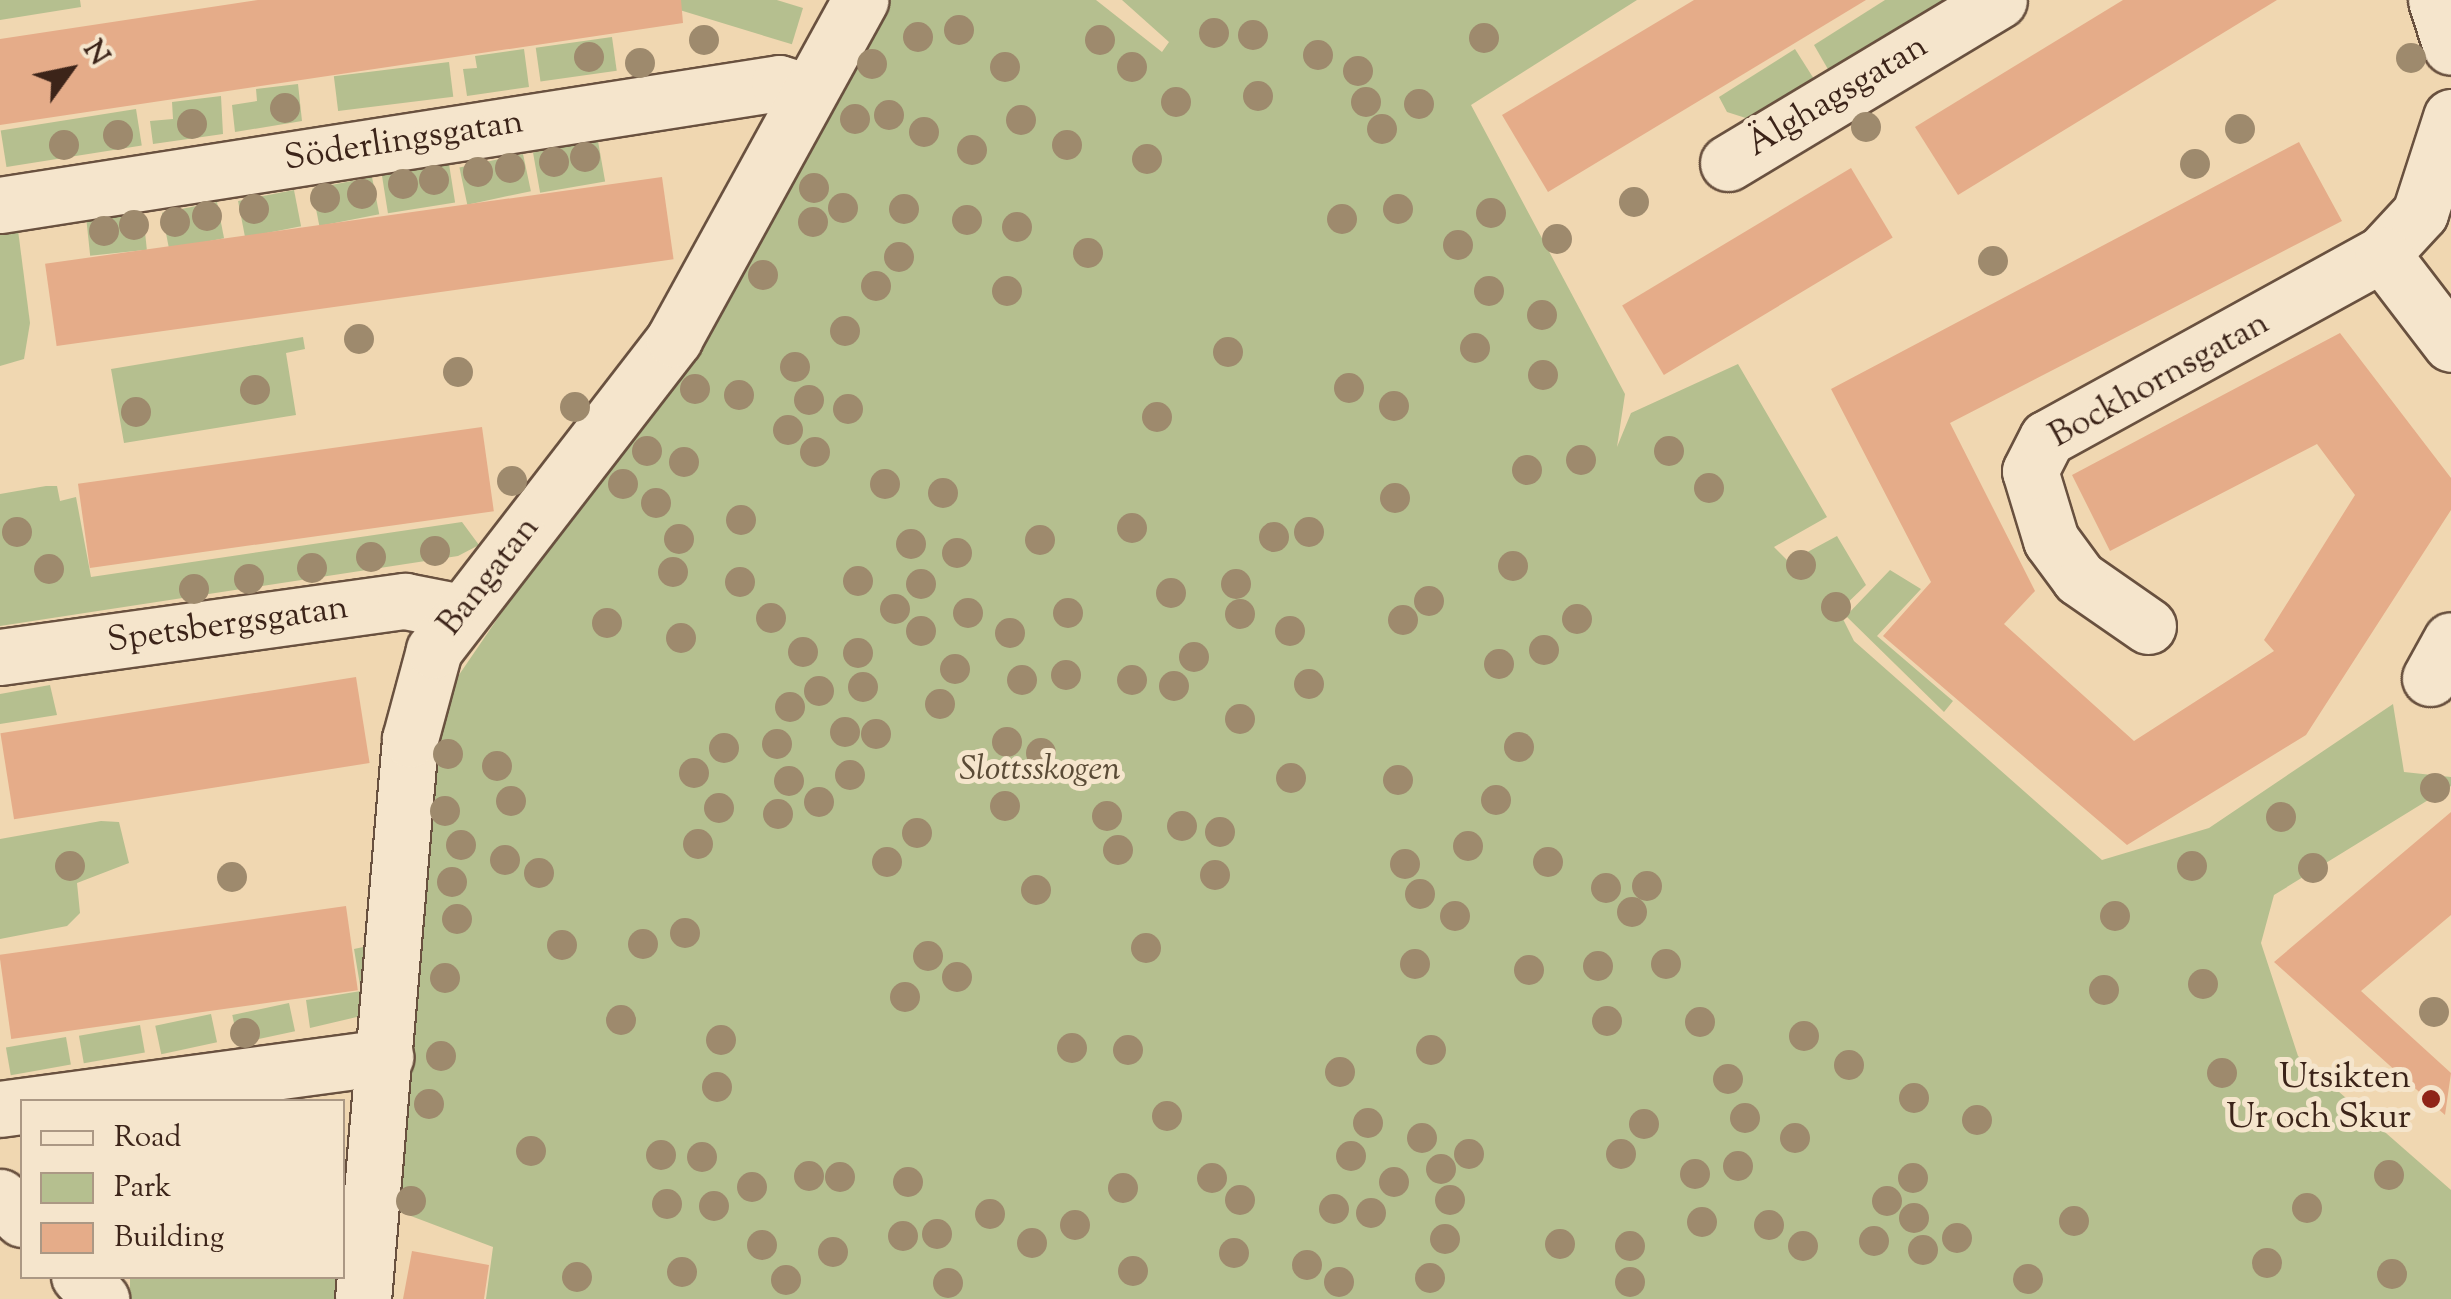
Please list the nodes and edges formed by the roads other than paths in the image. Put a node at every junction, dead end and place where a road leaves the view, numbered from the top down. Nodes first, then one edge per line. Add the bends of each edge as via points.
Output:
1 (860, 0) edge
2 (1999, 0) edge
3 (2436, 0) edge
4 (2451, 47) edge
5 (806, 92) junction
6 (2451, 116) edge
7 (1728, 163) dead end
8 (0, 205) edge
9 (2382, 254) junction
10 (2451, 344) edge
11 (456, 611) junction
12 (2148, 626) dead end
13 (0, 657) edge
14 (386, 1057) junction
15 (74, 1099) edge
16 (0, 1197) edge
17 (20, 1218) edge
18 (82, 1279) edge
19 (101, 1299) edge
20 (363, 1299) edge

1 - 5 street, Bangatan
2 - 7 street, Älghagsgatan
3 - 4 street
5 - 8 street, Söderlingsgatan via 779,83
5 - 11 street, Bangatan via 674,339
6 - 9 street via 2420,213
9 - 10 street
9 - 12 street, Bockhornsgatan via 2034,453 2032,498 2051,540 2079,578
11 - 13 street, Spetsbergsgatan via 405,601
11 - 14 street, Bangatan via 413,714
14 - 15 street
14 - 20 street, Bangatan
16 - 17 street
18 - 19 street

